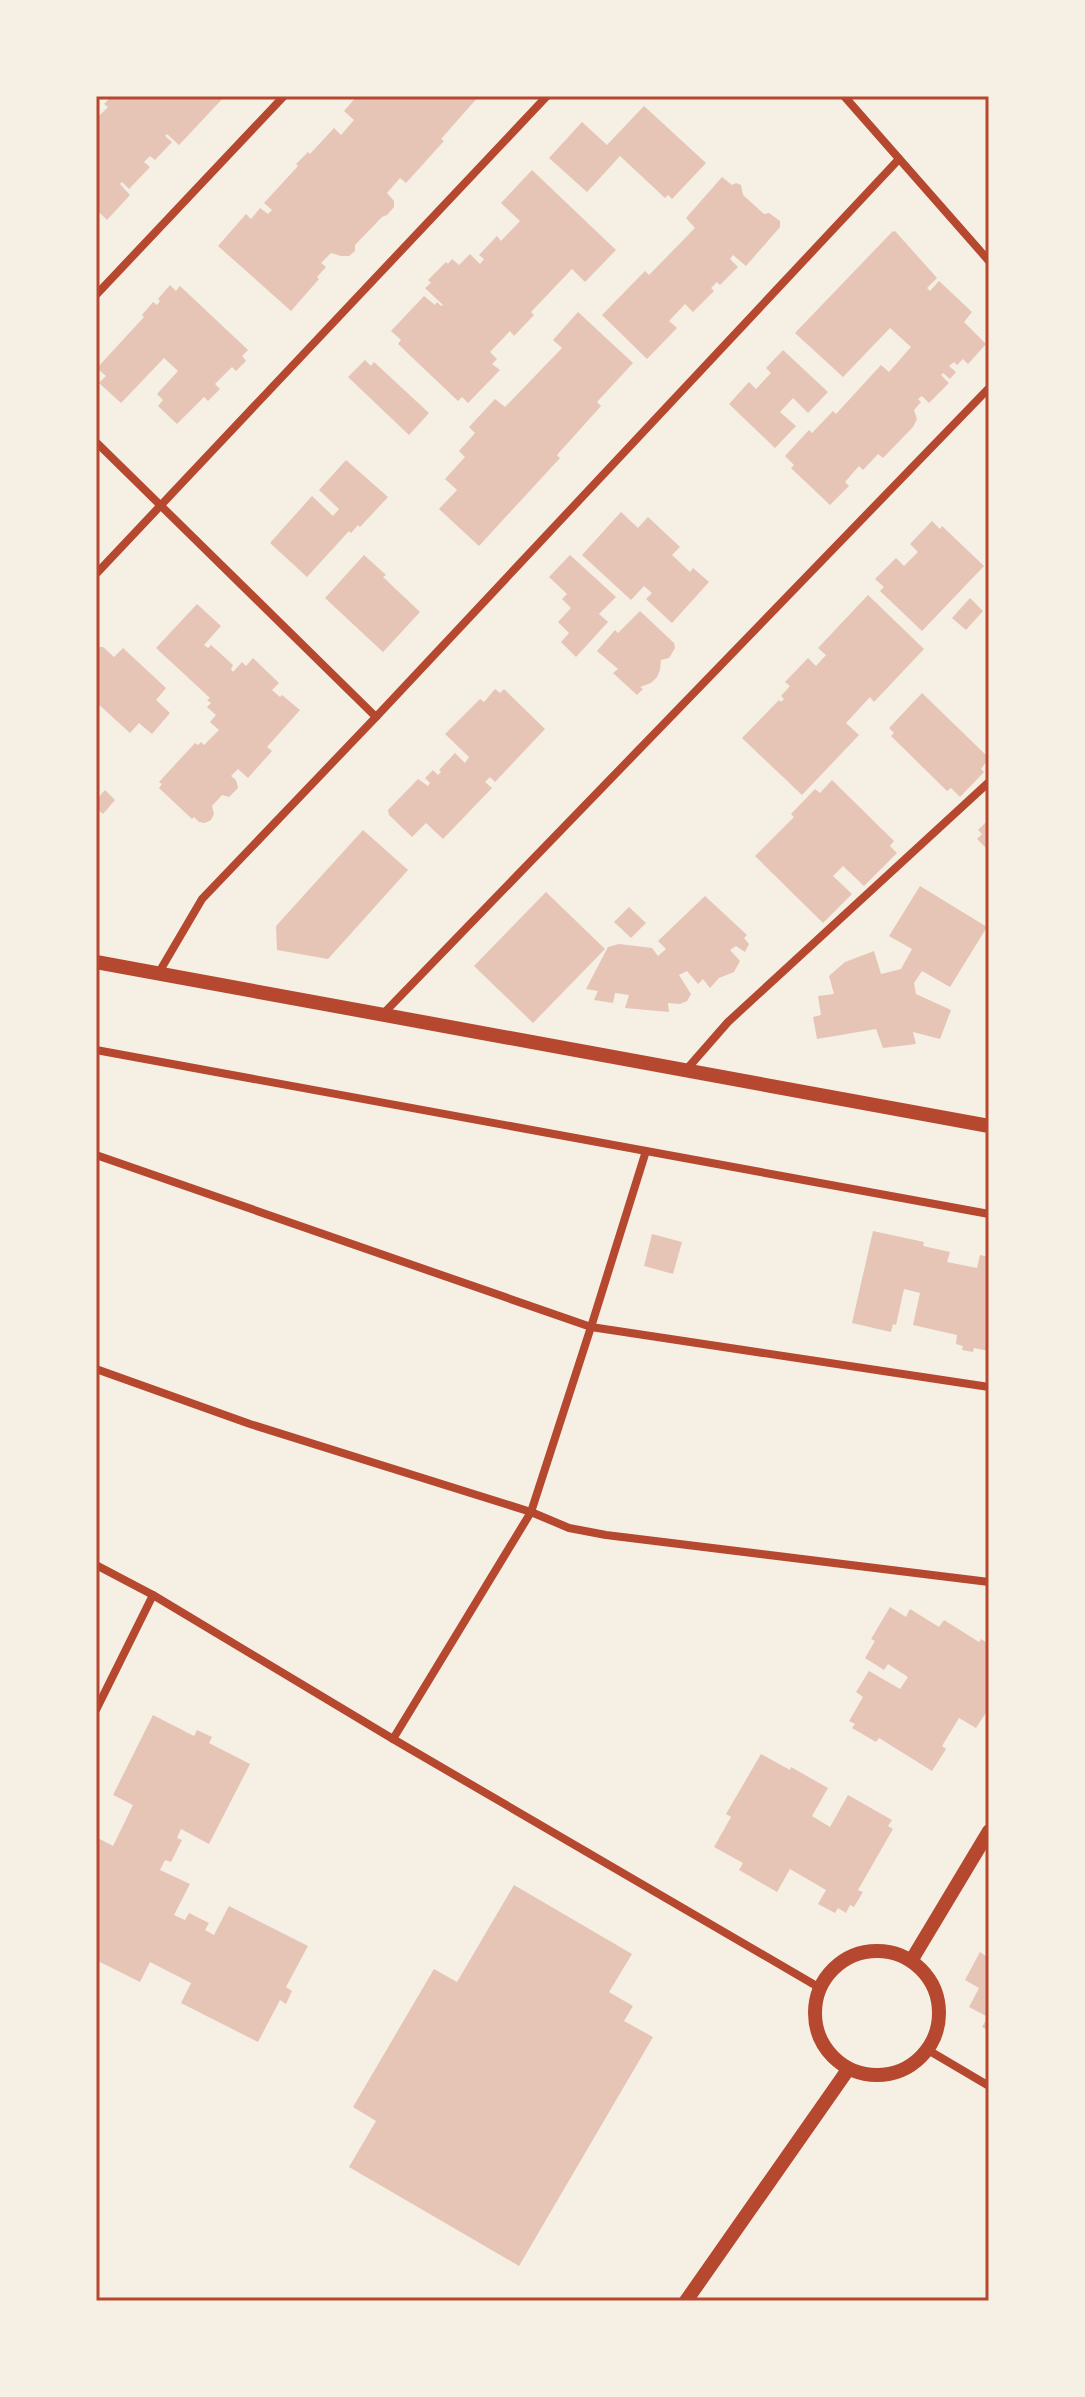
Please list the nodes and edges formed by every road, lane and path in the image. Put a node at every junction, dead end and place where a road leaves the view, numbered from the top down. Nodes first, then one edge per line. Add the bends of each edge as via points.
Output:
1 (284, 96) edge
2 (547, 96) edge
3 (847, 97) edge
4 (899, 159) junction
5 (989, 261) edge
6 (96, 295) edge
7 (989, 388) edge
8 (96, 442) edge
9 (161, 506) junction
10 (96, 574) edge
11 (376, 717) junction
12 (989, 782) edge
13 (96, 962) edge
14 (158, 974) junction
15 (383, 1015) junction
16 (96, 1050) edge
17 (686, 1070) junction
18 (989, 1126) edge
19 (646, 1151) junction
20 (96, 1155) edge
21 (989, 1214) edge
22 (591, 1327) junction
23 (96, 1369) edge
24 (989, 1387) edge
25 (531, 1512) junction
26 (96, 1565) edge
27 (989, 1582) edge
28 (153, 1595) junction
29 (96, 1710) edge
30 (393, 1739) junction
31 (989, 1831) edge
32 (911, 1961) junction
33 (820, 1988) junction
34 (928, 2050) junction
35 (847, 2071) junction
36 (989, 2086) edge
37 (686, 2301) edge

1 - 6 street
2 - 9 street
3 - 4 street
4 - 5 street
4 - 11 street
7 - 15 street
8 - 9 street
9 - 10 street
9 - 11 street
11 - 14 street via 202,899
12 - 17 street via 728,1022
13 - 14 street
14 - 15 street
15 - 17 street
16 - 19 street
17 - 18 street
19 - 21 street
19 - 22 street
20 - 22 street
22 - 24 street
22 - 25 street
23 - 25 street via 250,1424
25 - 27 street via 569,1528 606,1535
25 - 30 street
26 - 28 street
28 - 29 street
28 - 30 street
30 - 33 street
31 - 32 street
32 - 33 street via 880,1950 862,1952 844,1959
32 - 34 street via 937,1995 937,2033
33 - 35 street via 815,2005 820,2040
34 - 35 street via 898,2072 879,2076
34 - 36 street
35 - 37 street

